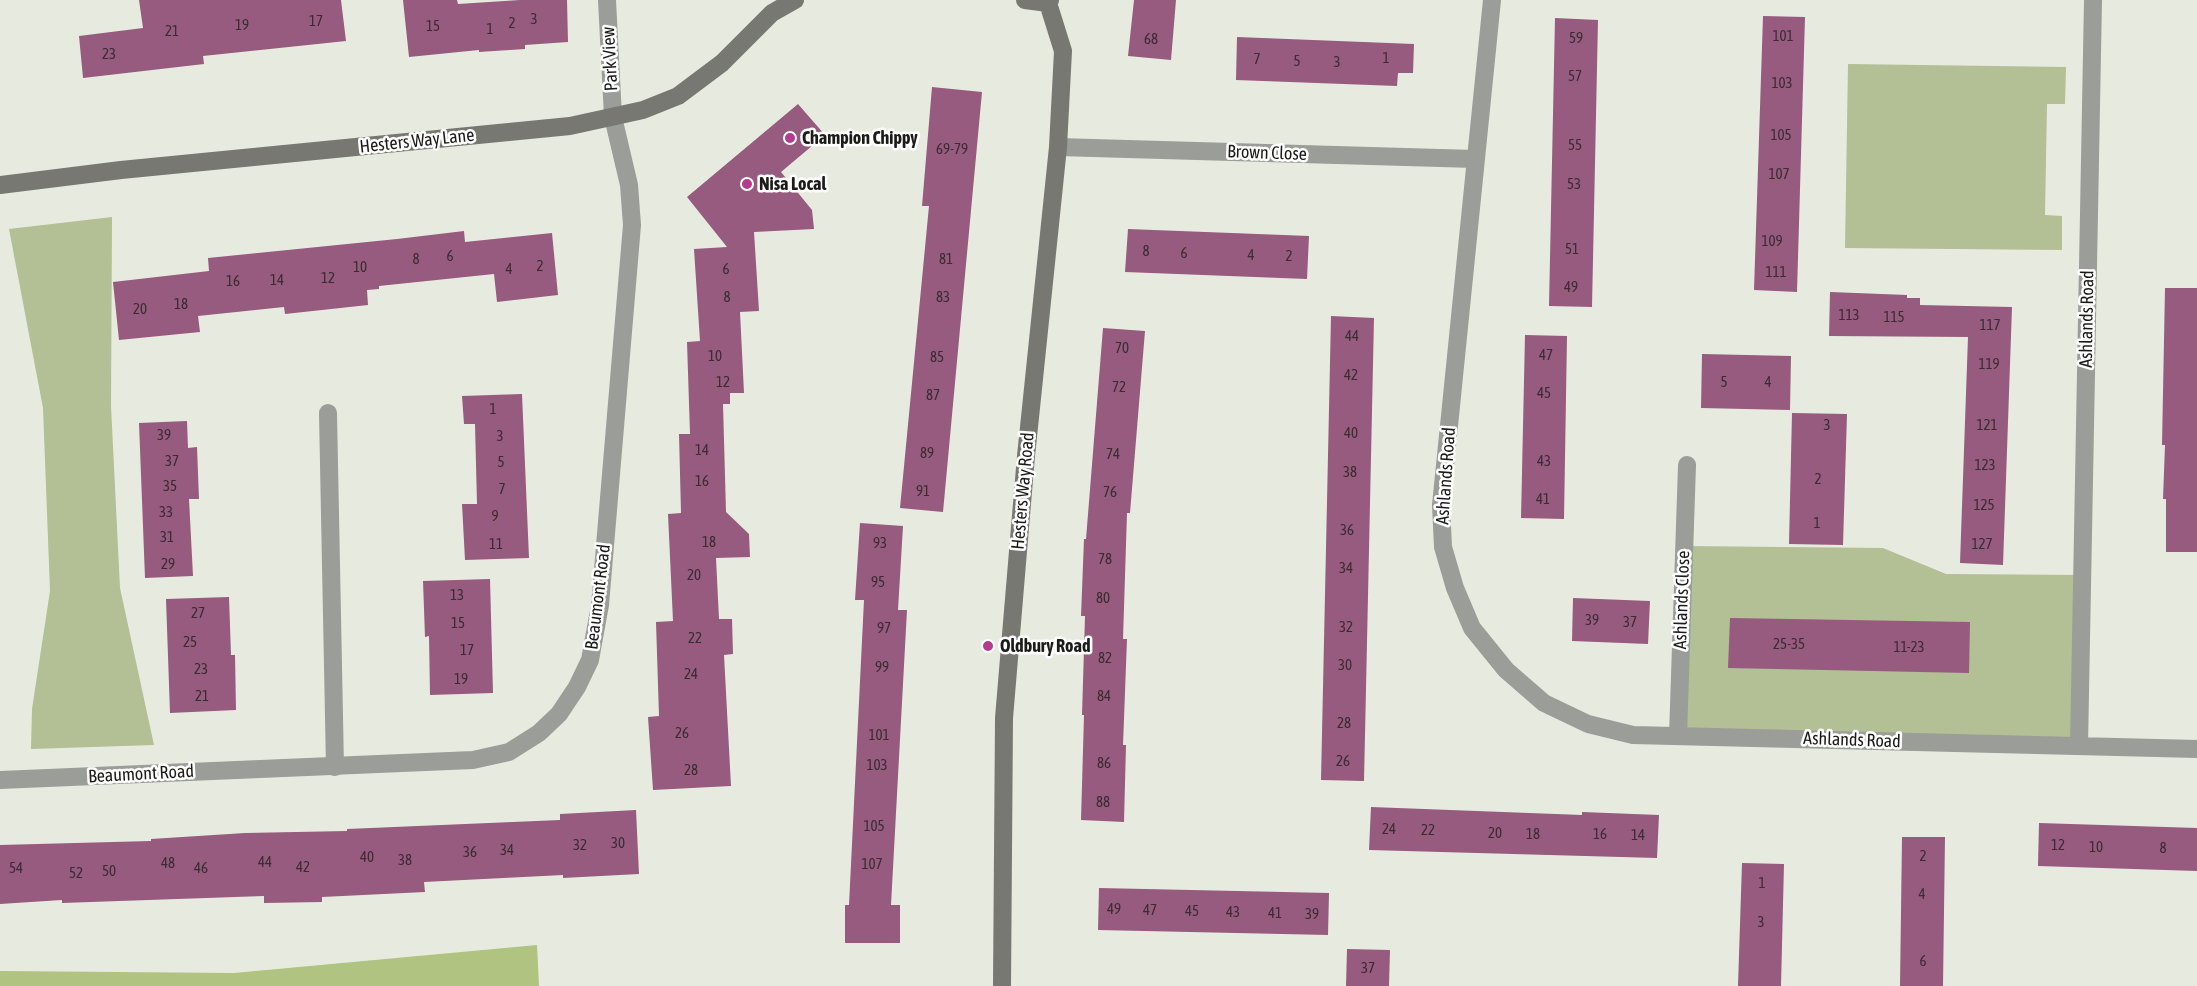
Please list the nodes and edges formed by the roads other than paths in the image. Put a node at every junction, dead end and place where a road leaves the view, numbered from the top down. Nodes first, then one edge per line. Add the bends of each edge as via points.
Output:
1 (607, 0) edge
2 (795, 0) edge
3 (1025, 0) edge
4 (1492, 0) edge
5 (2093, 0) edge
6 (1049, 1) edge
7 (613, 117) junction
8 (1058, 147) junction
9 (1475, 159) junction
10 (0, 185) edge
11 (328, 412) dead end
12 (1686, 465) dead end
13 (1678, 736) junction
14 (2079, 746) junction
15 (2197, 749) edge
16 (335, 766) junction
17 (0, 780) edge
18 (1002, 986) edge

1 - 7 street, Park View
2 - 7 street, Hesters Way Lane via 772,12 722,63 678,96
3 - 6 street
4 - 9 street, Ashlands Road
5 - 14 street, Ashlands Road
6 - 8 street, Hesters Way Road via 1063,51
7 - 10 street, Hesters Way Lane via 570,126
7 - 16 street, Beaumont Road via 629,185 632,225 600,605 590,660 559,714 539,733 509,752 473,760
8 - 9 street, Brown Close
8 - 18 street, Hesters Way Road via 1004,718
9 - 13 street, Ashlands Road via 1441,505 1443,547 1455,588 1472,628 1506,670 1544,702 1588,724 1633,735
11 - 16 street
12 - 13 street, Ashlands Close
13 - 14 street, Ashlands Road
14 - 15 street, Ashlands Road
16 - 17 street, Beaumont Road

